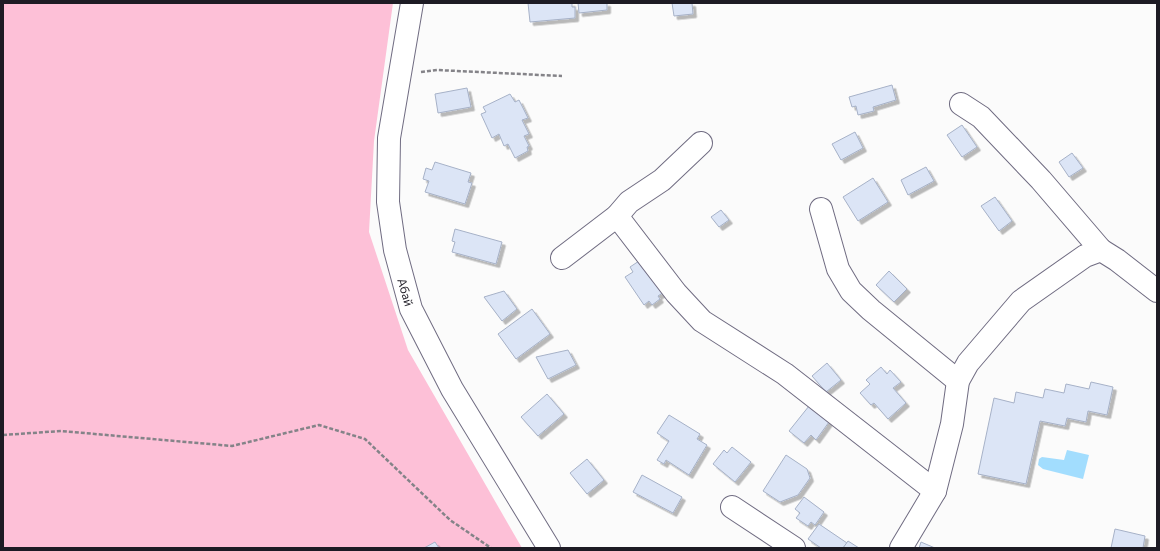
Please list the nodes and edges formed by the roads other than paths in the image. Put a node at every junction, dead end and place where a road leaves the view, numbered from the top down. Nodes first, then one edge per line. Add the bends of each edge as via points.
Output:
1 (412, 3) edge
2 (962, 104) dead end
3 (701, 143) dead end
4 (821, 209) dead end
5 (617, 216) junction
6 (1101, 250) junction
7 (562, 258) dead end
8 (1157, 291) edge
9 (958, 381) junction
10 (935, 491) junction
11 (732, 507) dead end
12 (549, 548) edge
13 (794, 548) edge
14 (901, 548) edge

1 - 12 street, Абай via 390,138 388,202 395,250 411,309 452,389
2 - 6 street via 981,117 1041,180
3 - 5 street via 662,180 629,202
4 - 9 street via 838,270 851,291
5 - 7 street
5 - 10 street via 676,294 702,321 785,374
6 - 8 street
6 - 9 street via 1085,256 1021,301 968,364
9 - 10 street via 952,424
10 - 14 street
11 - 13 street

